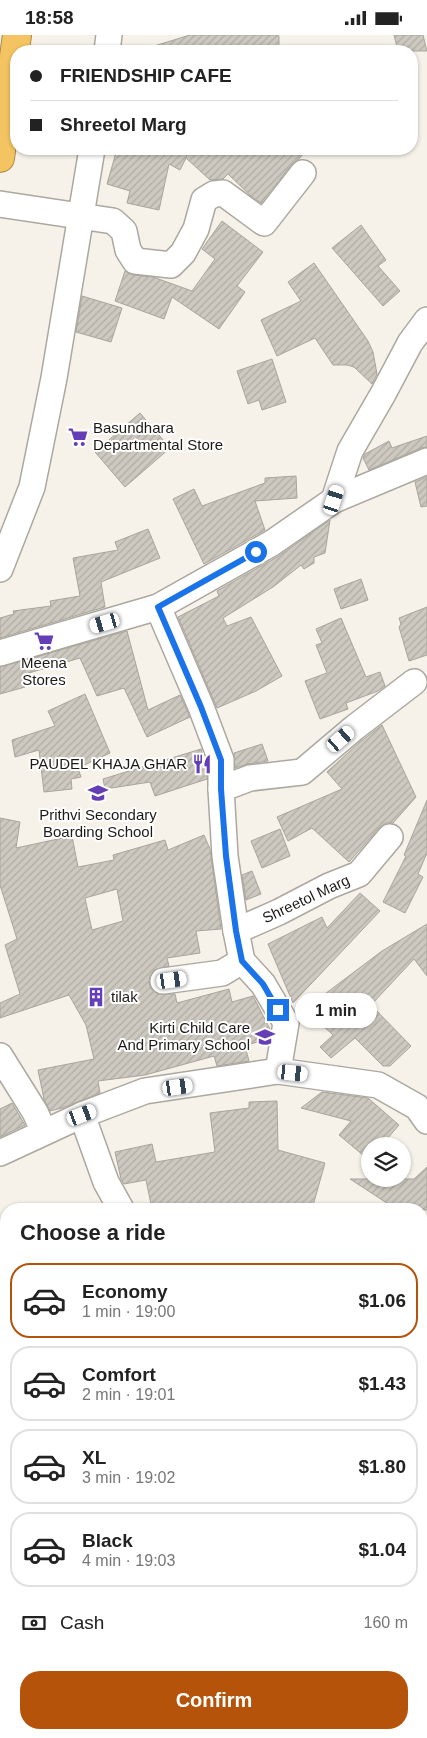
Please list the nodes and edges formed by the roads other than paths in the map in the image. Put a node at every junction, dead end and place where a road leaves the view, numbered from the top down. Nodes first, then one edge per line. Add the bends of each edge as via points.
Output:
1 (10, 86) edge
2 (91, 155) edge
3 (0, 158) edge
4 (303, 173) dead end
5 (0, 204) edge
6 (81, 216) junction
7 (427, 320) edge
8 (427, 461) edge
9 (334, 500) junction
10 (0, 569) edge
11 (158, 607) junction
12 (0, 653) edge
13 (414, 683) dead end
14 (221, 789) junction
15 (390, 837) dead end
16 (236, 931) junction
17 (242, 961) junction
18 (163, 981) dead end
19 (0, 1056) edge
20 (278, 1071) junction
21 (424, 1109) edge
22 (82, 1115) junction
23 (44, 1133) junction
24 (0, 1153) edge
25 (117, 1203) edge

1 - 3 highway
2 - 6 street
4 - 6 street via 264,223 223,193 204,200 196,229 171,265 135,261 128,250 124,231 113,221
5 - 6 street
6 - 10 street via 32,487
7 - 9 street via 410,343 350,451
8 - 9 street
9 - 11 street via 272,543
11 - 12 street
11 - 14 street via 217,747 221,760
13 - 14 street via 354,727 302,772 250,778
14 - 16 street
15 - 16 street, Shreetol Marg via 359,874
16 - 17 street
17 - 18 street via 222,973
17 - 20 street via 263,984 286,1023
19 - 23 street
20 - 21 street via 378,1085
20 - 22 street via 145,1091
22 - 23 street
22 - 25 street
23 - 24 street

